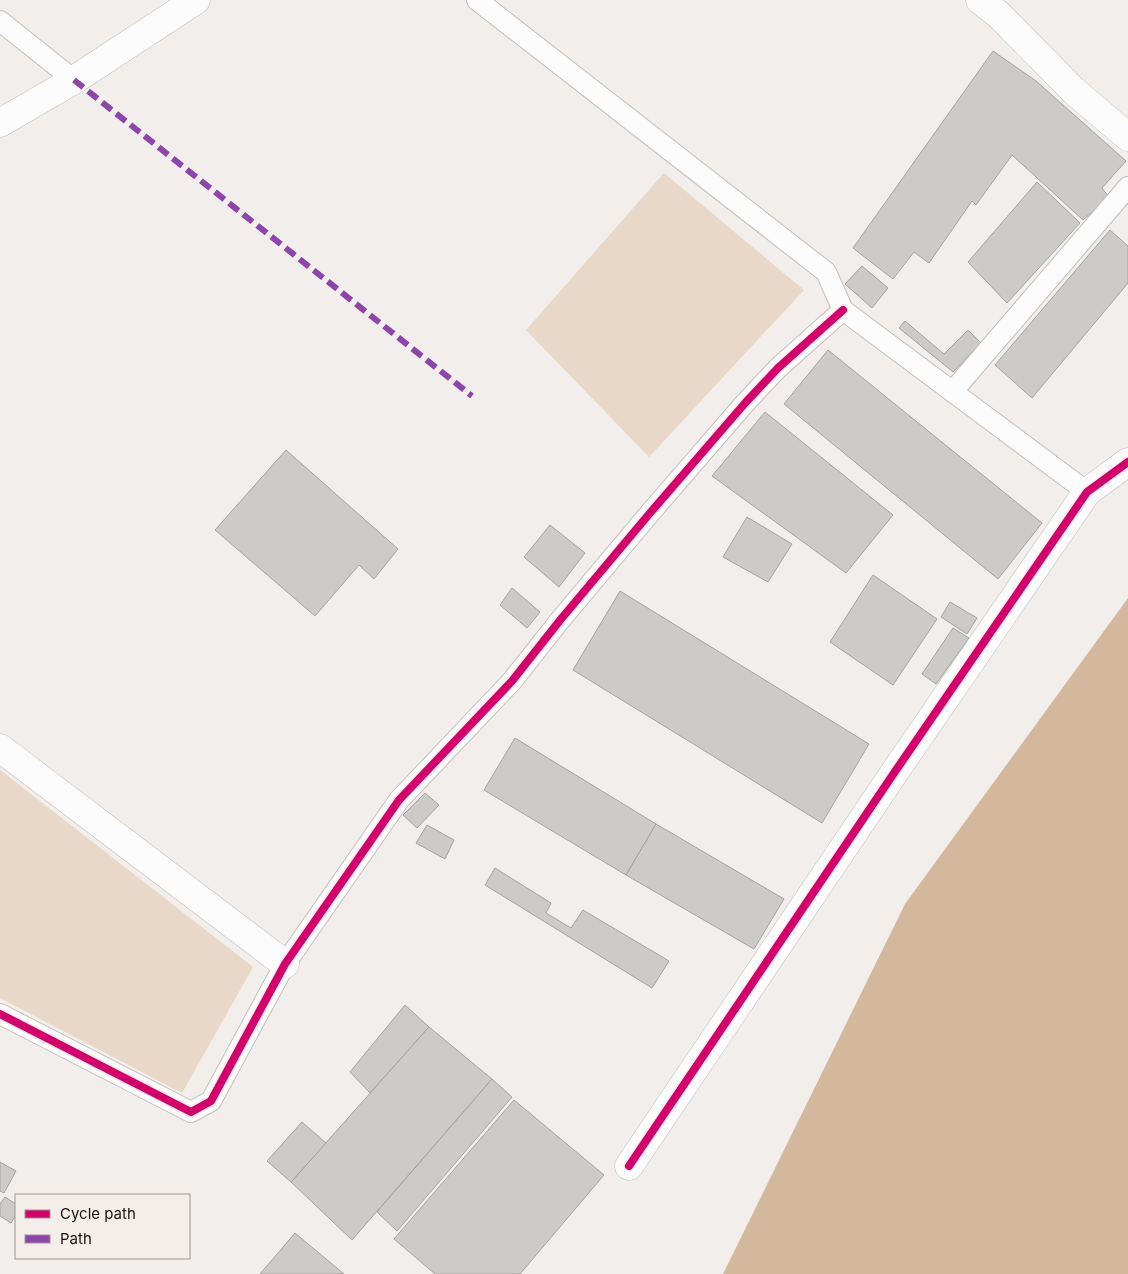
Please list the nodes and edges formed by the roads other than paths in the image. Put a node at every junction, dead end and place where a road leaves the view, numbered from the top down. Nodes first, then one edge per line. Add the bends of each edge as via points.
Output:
1 (196, 0) edge
2 (477, 0) edge
3 (980, 0) edge
4 (0, 21) edge
5 (74, 80) junction
6 (0, 124) edge
7 (1128, 137) edge
8 (1128, 188) edge
9 (843, 310) junction
10 (953, 391) junction
11 (1128, 462) edge
12 (1087, 492) junction
13 (0, 748) edge
14 (285, 964) junction
15 (0, 1014) edge
16 (630, 1166) dead end

1 - 5 street
2 - 9 street via 826,272
3 - 7 street via 1074,91
4 - 5 street
5 - 6 street
8 - 10 street
9 - 10 street
9 - 14 street via 778,368 746,402 512,681 399,800
10 - 12 street
11 - 12 street
12 - 16 street
13 - 14 street
14 - 15 street via 211,1101 191,1112

